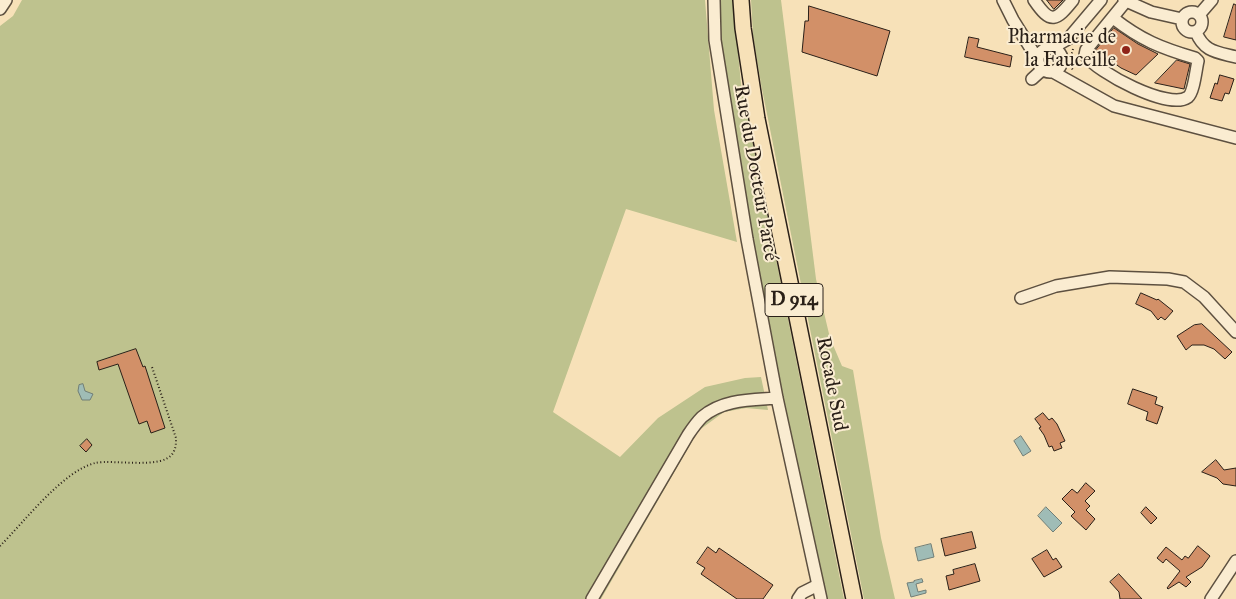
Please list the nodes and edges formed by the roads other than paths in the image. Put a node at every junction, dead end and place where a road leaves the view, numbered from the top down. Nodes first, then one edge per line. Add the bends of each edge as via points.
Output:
1 (6, 0) edge
2 (714, 0) edge
3 (741, 0) edge
4 (1003, 0) edge
5 (1034, 0) edge
6 (1073, 0) edge
7 (1101, 0) edge
8 (1212, 0) edge
9 (1125, 1) edge
10 (0, 9) edge
11 (1199, 15) junction
12 (1113, 18) junction
13 (1182, 19) junction
14 (1196, 32) junction
15 (1023, 36) junction
16 (1068, 39) junction
17 (1049, 49) junction
18 (1236, 57) edge
19 (1062, 60) junction
20 (1045, 67) junction
21 (1032, 79) dead end
22 (1086, 90) junction
23 (1236, 138) edge
24 (1021, 298) dead end
25 (1236, 332) edge
26 (777, 398) junction
27 (1236, 561) edge
28 (818, 585) junction
29 (592, 599) edge
30 (798, 599) edge
31 (821, 599) edge
32 (854, 599) edge
33 (1211, 599) edge

1 - 10 street
2 - 26 street, Rue du Docteur Parcé via 715,40 726,117
3 - 32 main road, Rocade Sud / D 914 via 757,119
4 - 15 street
5 - 6 street via 1048,16 1055,18
7 - 16 street
8 - 11 street
9 - 12 street
9 - 13 street via 1150,12
11 - 13 street via 1189,12
11 - 14 street via 1202,24
12 - 12 street via 1086,50 1089,61 1144,92 1164,98 1187,98 1198,61 1149,42
13 - 14 street via 1186,31
14 - 18 street via 1207,49
15 - 17 street
15 - 20 street
16 - 17 street
16 - 19 street
17 - 19 street via 1058,51
17 - 20 street via 1040,53
19 - 20 street via 1059,68
19 - 22 street
20 - 21 street
20 - 22 street
22 - 23 street via 1114,106
24 - 25 street via 1056,286 1110,277 1168,279 1184,282 1204,297
26 - 28 street, Rue du Docteur Parcé
26 - 29 street via 734,402 701,418
27 - 33 street
28 - 30 street
28 - 31 street, Rue du Docteur Parcé

